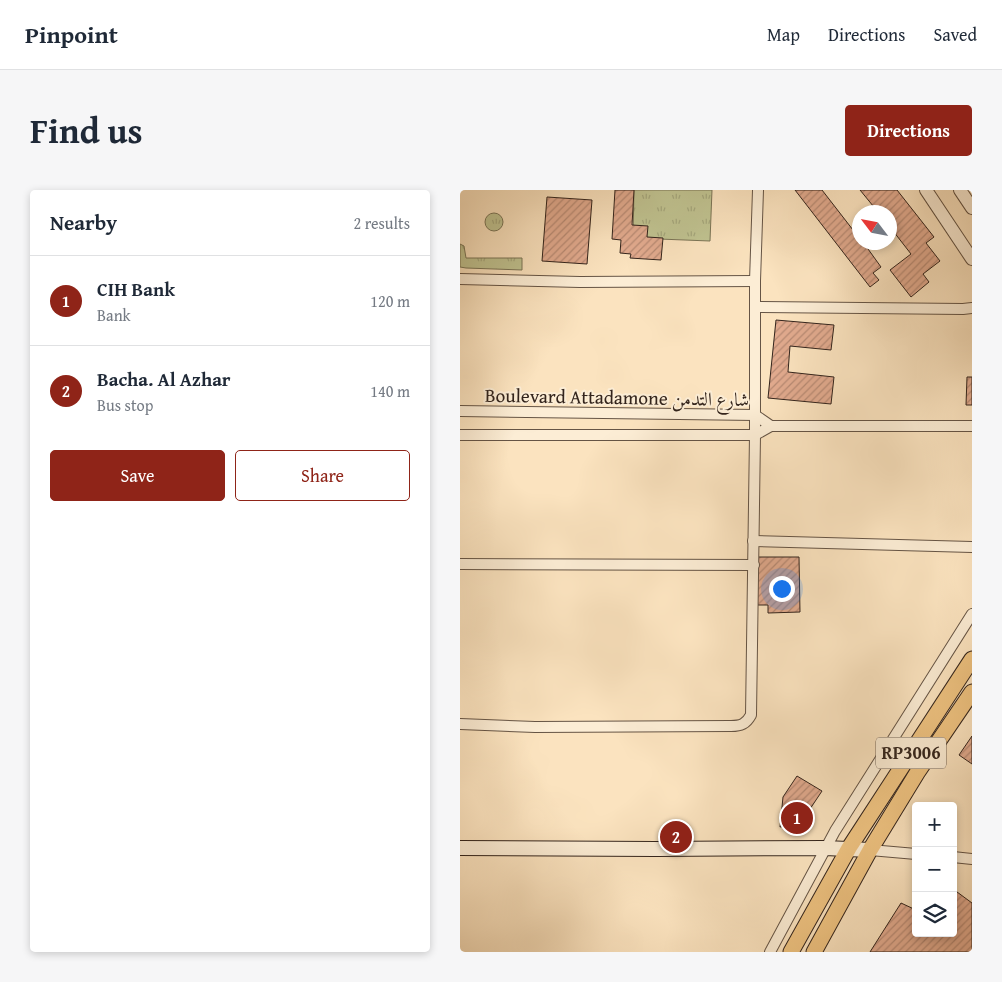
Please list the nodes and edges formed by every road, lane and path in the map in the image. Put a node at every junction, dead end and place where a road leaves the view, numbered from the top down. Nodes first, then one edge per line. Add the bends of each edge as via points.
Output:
1 (758, 190) edge
2 (926, 190) edge
3 (960, 190) edge
4 (972, 208) edge
5 (972, 260) edge
6 (460, 279) edge
7 (755, 281) junction
8 (755, 307) junction
9 (972, 308) edge
10 (460, 411) edge
11 (755, 415) junction
12 (771, 426) junction
13 (972, 426) edge
14 (460, 435) edge
15 (755, 435) junction
16 (753, 540) junction
17 (972, 547) edge
18 (460, 564) edge
19 (754, 565) junction
20 (972, 614) edge
21 (972, 658) edge
22 (972, 692) edge
23 (460, 724) edge
24 (460, 848) edge
25 (826, 848) junction
26 (850, 848) junction
27 (870, 850) junction
28 (912, 854) edge
29 (957, 857) edge
30 (972, 859) edge
31 (770, 952) edge
32 (791, 952) edge
33 (814, 952) edge

1 - 7 street
2 - 5 street
3 - 4 street
6 - 7 street
7 - 8 street
8 - 9 street
8 - 11 street
10 - 11 street, Boulevard Attadamone شارع التدمن
11 - 12 street, Boulevard Attadamone شارع التدمن
11 - 15 street
12 - 13 street, Boulevard Attadamone شارع التدمن
12 - 15 street, Boulevard Attadamone شارع التدمن
14 - 15 street, Boulevard Attadamone شارع التدمن
15 - 16 street
16 - 17 street
16 - 19 street
18 - 19 street
19 - 23 street via 751,715 744,724 564,727
20 - 25 street
21 - 26 main road, RP3006
22 - 27 main road, RP3006
24 - 25 main road
25 - 26 main road
25 - 31 street
26 - 27 main road
26 - 32 main road, RP3006
27 - 28 street
27 - 33 main road, RP3006
29 - 30 street

